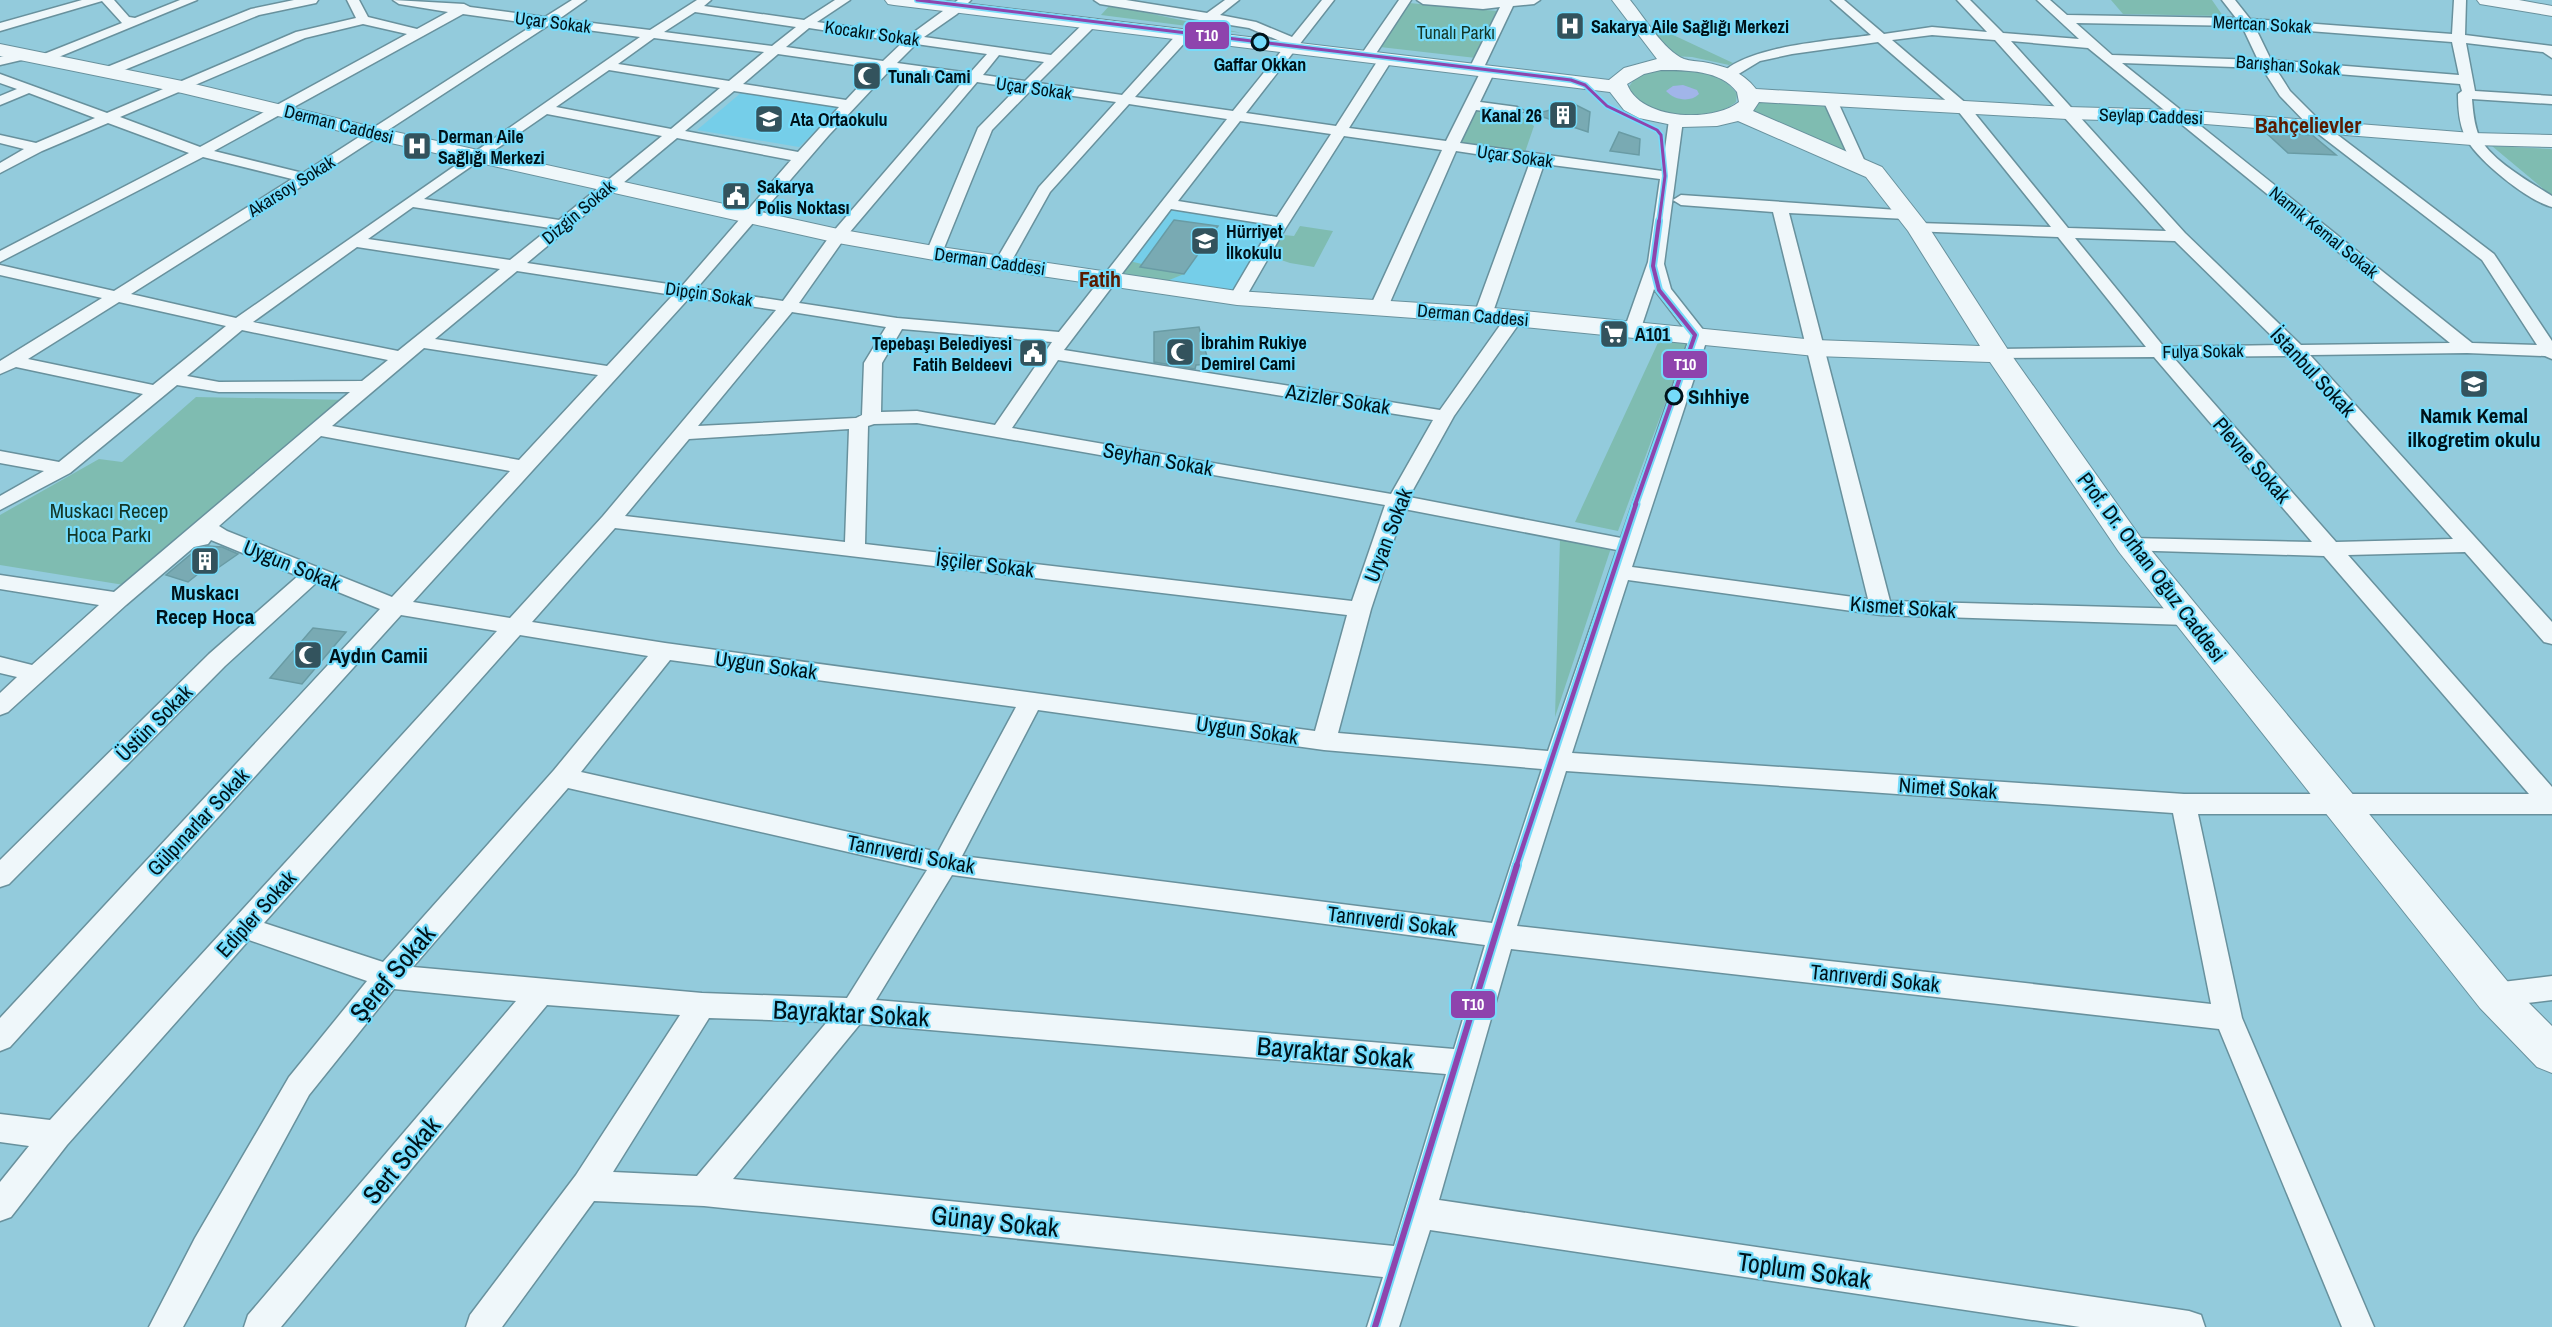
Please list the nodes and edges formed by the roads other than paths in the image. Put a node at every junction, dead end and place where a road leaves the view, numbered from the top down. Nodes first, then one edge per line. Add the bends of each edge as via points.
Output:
1 (96, 0) edge
2 (107, 0) edge
3 (191, 0) edge
4 (312, 0) edge
5 (352, 0) edge
6 (399, 0) edge
7 (478, 0) edge
8 (580, 0) edge
9 (844, 0) edge
10 (894, 0) edge
11 (1100, 0) edge
12 (1181, 0) edge
13 (1233, 0) edge
14 (1328, 0) edge
15 (1405, 0) edge
16 (1423, 0) edge
17 (1534, 0) edge
18 (1611, 0) edge
19 (1621, 0) edge
20 (1837, 0) edge
21 (1963, 0) edge
22 (2043, 0) edge
23 (2228, 0) edge
24 (2460, 0) edge
25 (2486, 0) edge
26 (958, 2) edge
27 (1508, 3) junction
28 (698, 4) edge
29 (460, 10) junction
30 (1172, 10) junction
31 (2552, 10) edge
32 (1209, 17) junction
33 (2066, 19) junction
34 (363, 20) junction
35 (1089, 20) junction
36 (544, 21) junction
37 (136, 22) junction
38 (2246, 22) junction
39 (808, 24) junction
40 (0, 27) edge
41 (419, 33) junction
42 (651, 35) junction
43 (1184, 35) junction
44 (1998, 35) junction
45 (1880, 37) junction
46 (2458, 37) junction
47 (913, 40) junction
48 (2093, 44) junction
49 (1293, 46) junction
50 (0, 50) edge
51 (774, 50) junction
52 (996, 51) junction
53 (2550, 51) edge
54 (1378, 56) junction
55 (34, 57) junction
56 (1053, 59) junction
57 (2109, 59) junction
58 (0, 61) edge
59 (2266, 63) junction
60 (1679, 64) junction
61 (1632, 65) junction
62 (606, 66) junction
63 (887, 67) junction
64 (1483, 69) junction
65 (107, 72) junction
66 (1727, 75) junction
67 (0, 78) edge
68 (972, 80) junction
69 (733, 86) junction
70 (1026, 86) junction
71 (183, 87) junction
72 (2466, 87) junction
73 (30, 88) junction
74 (1830, 100) junction
75 (2552, 100) edge
76 (0, 101) edge
77 (1125, 101) junction
78 (1744, 104) junction
79 (851, 105) junction
80 (1471, 105) junction
81 (1963, 108) junction
82 (280, 109) junction
83 (544, 109) junction
84 (1517, 111) dead end
85 (2067, 113) junction
86 (1237, 116) junction
87 (2180, 116) junction
88 (110, 117) junction
89 (1676, 120) junction
90 (2317, 126) junction
91 (1341, 130) junction
92 (373, 133) junction
93 (674, 134) junction
94 (2472, 138) junction
95 (0, 139) edge
96 (2552, 141) edge
97 (1451, 147) junction
98 (37, 148) junction
99 (201, 152) junction
100 (478, 155) junction
101 (800, 157) junction
102 (1538, 160) junction
103 (1859, 164) junction
104 (0, 169) edge
105 (305, 178) junction
106 (611, 184) junction
107 (1679, 196) junction
108 (410, 202) junction
109 (2552, 202) edge
110 (1169, 204) junction
111 (1779, 208) junction
112 (753, 215) junction
113 (1912, 221) junction
114 (1281, 222) junction
115 (563, 225) junction
116 (1661, 231) junction
117 (2061, 232) junction
118 (838, 236) junction
119 (2179, 236) junction
120 (355, 242) junction
121 (934, 253) junction
122 (0, 257) edge
123 (1003, 262) junction
124 (1656, 264) junction
125 (513, 266) junction
126 (0, 270) edge
127 (1109, 278) junction
128 (686, 291) junction
129 (115, 296) junction
130 (1237, 297) junction
131 (789, 306) junction
132 (1379, 308) junction
133 (1483, 315) junction
134 (1514, 318) junction
135 (897, 323) junction
136 (239, 324) junction
137 (1634, 330) junction
138 (1699, 336) junction
139 (1064, 338) junction
140 (422, 342) junction
141 (1815, 348) junction
142 (2467, 348) junction
143 (2295, 350) junction
144 (2159, 352) junction
145 (2551, 352) edge
146 (1053, 354) junction
147 (1998, 354) junction
148 (404, 358) junction
149 (7, 365) edge
150 (611, 372) junction
151 (171, 378) junction
152 (367, 386) junction
153 (155, 391) junction
154 (1445, 416) junction
155 (865, 420) junction
156 (316, 429) junction
157 (1000, 432) junction
158 (685, 433) junction
159 (0, 457) edge
160 (523, 467) junction
161 (63, 469) junction
162 (1397, 501) junction
163 (0, 504) edge
164 (610, 521) junction
165 (213, 531) junction
166 (2468, 544) junction
167 (2130, 545) junction
168 (1629, 546) junction
169 (855, 548) junction
170 (2329, 549) junction
171 (1620, 572) junction
172 (313, 574) junction
173 (0, 582) edge
174 (118, 600) junction
175 (395, 607) junction
176 (1881, 608) junction
177 (1360, 609) junction
178 (2187, 617) junction
179 (517, 627) junction
180 (2552, 636) edge
181 (665, 651) junction
182 (0, 665) edge
183 (37, 674) junction
184 (1031, 701) junction
185 (0, 706) edge
186 (1324, 741) junction
187 (1557, 761) junction
188 (563, 777) junction
189 (2184, 804) junction
190 (2340, 804) junction
191 (2552, 804) edge
192 (945, 864) junction
193 (0, 876) edge
194 (244, 927) junction
195 (1501, 936) junction
196 (388, 976) junction
197 (2552, 988) edge
198 (541, 992) junction
199 (2494, 995) junction
200 (702, 1005) junction
201 (854, 1011) junction
202 (2228, 1018) junction
203 (0, 1038) edge
204 (2552, 1054) edge
205 (1465, 1063) junction
206 (0, 1128) edge
207 (56, 1135) junction
208 (587, 1186) junction
209 (704, 1191) junction
210 (0, 1206) edge
211 (1420, 1213) junction
212 (1403, 1263) junction
213 (165, 1327) edge
214 (260, 1327) edge
215 (482, 1327) edge
216 (1383, 1327) edge
217 (2189, 1327) edge
218 (2358, 1327) edge

1 - 40 street
2 - 37 street via 125,20
3 - 37 street
4 - 65 street via 255,12
5 - 34 street
6 - 29 street, Uçar Sokak
7 - 29 street
8 - 36 street, Akarsoy Sokak
9 - 39 street, Dizgin Sokak
10 - 26 main road
11 - 30 street
11 - 35 street
12 - 30 street
13 - 32 street
14 - 49 street
15 - 54 street
16 - 27 street
17 - 27 street
18 - 61 main road, Seylap Caddesi
19 - 60 main road via 1663,54
20 - 45 street, Plevne Sokak
21 - 44 street, İstanbul Sokak
22 - 33 street, Namık Kemal Sokak
23 - 38 street
24 - 46 street
25 - 31 main road
26 - 35 main road
26 - 47 street, Gülpınarlar Sokak
27 - 64 street
28 - 39 street, Kocakır Sokak
28 - 42 street
29 - 36 street, Uçar Sokak
29 - 41 street
30 - 32 street
32 - 49 street via 1252,25
33 - 38 street, Mertcan Sokak
33 - 48 street, Namık Kemal Sokak
34 - 41 street
34 - 71 street via 301,35
35 - 43 main road
35 - 49 main road
35 - 56 street
36 - 42 street, Uçar Sokak
36 - 92 street, Akarsoy Sokak
37 - 55 street
38 - 46 street, Mertcan Sokak
38 - 59 street
39 - 47 street, Kocakır Sokak
39 - 51 street, Dizgin Sokak
41 - 82 street
42 - 51 street, Uçar Sokak
42 - 62 street
43 - 49 main road
43 - 77 street
44 - 45 street via 1932,31
44 - 48 street
44 - 85 street, İstanbul Sokak
45 - 66 street via 1756,58
45 - 81 street, Plevne Sokak
46 - 53 street, Mertcan Sokak
46 - 72 street
47 - 52 street, Kocakır Sokak
47 - 63 street, Gülpınarlar Sokak
48 - 57 street, Namık Kemal Sokak
49 - 54 main road
49 - 86 street
50 - 55 main road, Derman Caddesi
51 - 63 street, Uçar Sokak
51 - 69 street, Dizgin Sokak
52 - 56 street, Kocakır Sokak
52 - 68 street, Edipler Sokak
54 - 64 main road
54 - 91 street
55 - 58 street
55 - 65 main road, Derman Caddesi
56 - 70 street
57 - 59 street, Barışhan Sokak
57 - 87 street, Namık Kemal Sokak
59 - 72 street, Barışhan Sokak
59 - 90 street via 2285,93
60 - 61 main road
60 - 66 main road
61 - 64 main road
61 - 89 main road, Seylap Caddesi via 1617,92 1624,101 1637,109
62 - 69 street
62 - 83 street
63 - 68 street, Uçar Sokak
63 - 79 street, Gülpınarlar Sokak
64 - 80 street
65 - 71 main road, Derman Caddesi
66 - 78 main road, Prof. Dr. Orhan Oğuz Caddesi via 1746,88
67 - 73 street
68 - 70 street, Uçar Sokak
68 - 118 street, Edipler Sokak
69 - 79 street
69 - 93 street, Dizgin Sokak
70 - 77 street, Uçar Sokak
70 - 121 street via 985,128
71 - 82 main road, Derman Caddesi
71 - 88 street
72 - 75 street, Barışhan Sokak
72 - 94 street via 2465,110
73 - 76 street
73 - 88 street
74 - 78 main road, Seylap Caddesi
74 - 81 main road, Seylap Caddesi
74 - 103 street
77 - 86 street, Uçar Sokak
77 - 123 street via 1044,190
78 - 89 main road, Seylap Caddesi via 1712,120
78 - 103 main road, Prof. Dr. Orhan Oğuz Caddesi via 1778,131
79 - 101 street, Gülpınarlar Sokak
80 - 84 street
80 - 97 street
81 - 85 main road, Seylap Caddesi
81 - 117 street, Plevne Sokak
82 - 92 main road, Derman Caddesi
82 - 99 street
83 - 93 street
83 - 100 street
85 - 87 main road, Seylap Caddesi
85 - 119 street, İstanbul Sokak
86 - 91 street, Uçar Sokak
86 - 110 street
87 - 90 main road, Seylap Caddesi
87 - 142 street, Namık Kemal Sokak
88 - 98 street
88 - 99 street
89 - 107 street via 1671,159
90 - 94 main road, Seylap Caddesi
90 - 145 street via 2488,257
91 - 97 street, Uçar Sokak
91 - 114 street
92 - 100 main road, Derman Caddesi
92 - 105 street, Akarsoy Sokak
93 - 101 street
93 - 106 street, Dizgin Sokak
94 - 96 main road, Seylap Caddesi
94 - 109 street via 2519,183
95 - 98 street
97 - 102 street, Uçar Sokak
97 - 132 street
98 - 104 street
99 - 105 street
99 - 122 street
100 - 106 main road, Derman Caddesi
100 - 108 street
101 - 112 street, Gülpınarlar Sokak
102 - 107 street, Uçar Sokak
102 - 133 street
103 - 113 main road, Prof. Dr. Orhan Oğuz Caddesi via 1874,172
105 - 129 street, Akarsoy Sokak
106 - 112 main road, Derman Caddesi
106 - 115 street, Dizgin Sokak
107 - 111 street, Uçar Sokak
107 - 116 street
107 - 116 street
108 - 115 street
108 - 120 street
110 - 114 street
110 - 127 street
111 - 113 street, Uçar Sokak
111 - 141 street
112 - 118 main road, Derman Caddesi
112 - 128 street, Gülpınarlar Sokak
113 - 117 street, Uçar Sokak
113 - 147 main road, Prof. Dr. Orhan Oğuz Caddesi
114 - 130 street
115 - 125 street, Dizgin Sokak
116 - 124 street
117 - 119 street, Uçar Sokak
117 - 144 street, Plevne Sokak
118 - 121 main road, Derman Caddesi
118 - 131 street, Edipler Sokak
119 - 143 street, İstanbul Sokak
120 - 125 street, Dipçin Sokak
120 - 136 street
121 - 123 main road, Derman Caddesi
123 - 127 main road, Derman Caddesi
124 - 137 street
124 - 138 street via 1663,290
125 - 128 street, Dipçin Sokak
125 - 140 street, Dizgin Sokak
126 - 129 street
127 - 130 main road, Derman Caddesi
127 - 139 street
128 - 131 street, Dipçin Sokak
128 - 150 street, Gülpınarlar Sokak
129 - 136 street
129 - 149 street, Akarsoy Sokak
130 - 132 main road, Derman Caddesi
131 - 135 street, Dipçin Sokak
131 - 158 street, Edipler Sokak
132 - 133 main road, Derman Caddesi
133 - 134 main road, Derman Caddesi
134 - 137 main road, Derman Caddesi
134 - 154 street, Uryan Sokak
135 - 139 street, Dipçin Sokak
135 - 155 street via 873,363
136 - 148 street
136 - 151 street
137 - 138 main road, Derman Caddesi
138 - 141 main road, Derman Caddesi
138 - 168 street
139 - 146 street
140 - 148 street, Dizgin Sokak
140 - 150 street
141 - 147 main road, Derman Caddesi
141 - 176 street
142 - 143 street, Fulya Sokak
142 - 145 street, Fulya Sokak
143 - 144 street, Fulya Sokak
143 - 166 street, İstanbul Sokak
144 - 147 street, Fulya Sokak
144 - 170 street, Plevne Sokak
146 - 154 street, Azizler Sokak
146 - 157 street
147 - 167 main road, Prof. Dr. Orhan Oğuz Caddesi
148 - 152 street, Dizgin Sokak
149 - 153 street
150 - 160 street, Gülpınarlar Sokak
151 - 152 street via 219,387
151 - 153 street
152 - 156 street, Dizgin Sokak
153 - 161 street
154 - 162 street, Uryan Sokak
155 - 157 street, Seyhan Sokak via 917,417
155 - 158 street, Seyhan Sokak
155 - 169 street
156 - 160 street
156 - 165 street, Dizgin Sokak
157 - 162 street, Seyhan Sokak
158 - 164 street, Edipler Sokak
159 - 161 street
160 - 175 street, Gülpınarlar Sokak
161 - 163 street
162 - 168 street, Seyhan Sokak
162 - 177 street, Uryan Sokak
164 - 169 street, İşçiler Sokak
164 - 179 street, Edipler Sokak
165 - 172 street, Uygun Sokak
165 - 174 street via 187,542
166 - 170 street
166 - 180 street, İstanbul Sokak
167 - 170 street
167 - 178 main road, Prof. Dr. Orhan Oğuz Caddesi
168 - 171 street
169 - 177 street, İşçiler Sokak
170 - 191 street, Plevne Sokak
171 - 176 street, Kısmet Sokak
171 - 187 street
172 - 175 street, Uygun Sokak
172 - 193 street, Üstün Sokak via 217,660
173 - 174 street
174 - 183 street
175 - 179 street, Uygun Sokak
175 - 203 street, Gülpınarlar Sokak
176 - 178 street, Kısmet Sokak
177 - 186 street, Uryan Sokak
178 - 190 main road, Prof. Dr. Orhan Oğuz Caddesi
179 - 181 street, Uygun Sokak
179 - 194 street, Edipler Sokak
181 - 184 street, Uygun Sokak
181 - 188 street, Şeref Sokak
182 - 183 street
183 - 185 street
184 - 186 street, Uygun Sokak
184 - 192 street
186 - 187 street, Uygun Sokak
187 - 189 street, Nimet Sokak
187 - 195 street
188 - 192 street, Tanrıverdi Sokak
188 - 196 street, Şeref Sokak
189 - 190 street, Nimet Sokak
189 - 202 street
190 - 191 street, Nimet Sokak
190 - 199 main road, Prof. Dr. Orhan Oğuz Caddesi
192 - 195 street, Tanrıverdi Sokak
192 - 201 street
194 - 196 street, Bayraktar Sokak
194 - 207 street, Edipler Sokak
195 - 202 street, Tanrıverdi Sokak
195 - 205 street
196 - 198 street, Bayraktar Sokak
196 - 213 street, Şeref Sokak via 299,1086
197 - 199 street
198 - 200 street, Bayraktar Sokak
198 - 214 street, Sert Sokak
199 - 204 main road, Prof. Dr. Orhan Oğuz Caddesi
200 - 201 street, Bayraktar Sokak
200 - 208 street
201 - 205 street, Bayraktar Sokak
201 - 209 street
202 - 218 street
205 - 211 street
206 - 207 street
207 - 210 street, Edipler Sokak
208 - 209 street, Günay Sokak
208 - 215 street
209 - 212 street, Günay Sokak
211 - 212 street
211 - 217 street, Toplum Sokak
212 - 216 street

